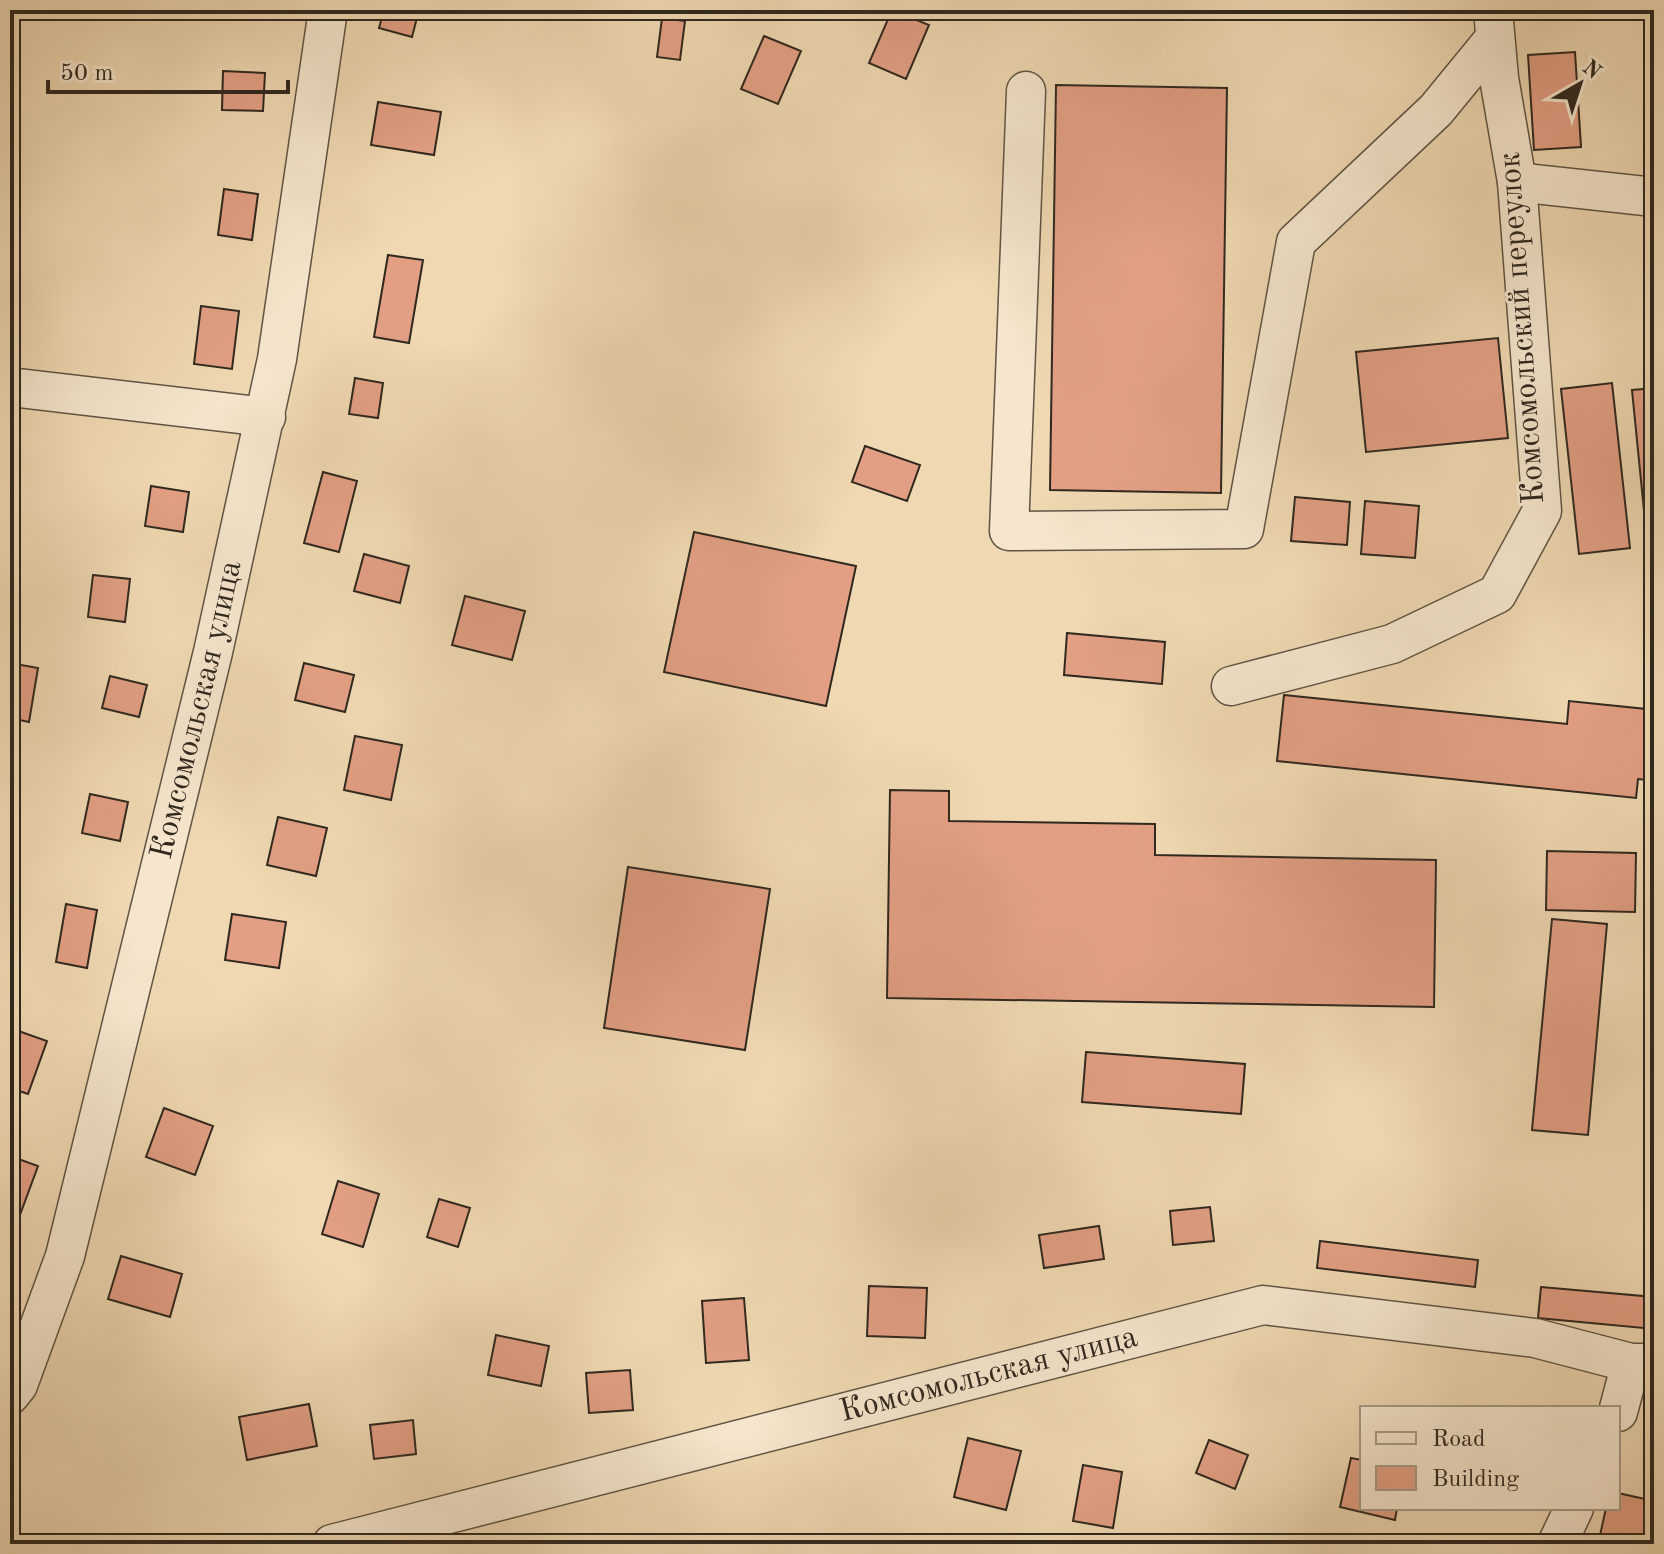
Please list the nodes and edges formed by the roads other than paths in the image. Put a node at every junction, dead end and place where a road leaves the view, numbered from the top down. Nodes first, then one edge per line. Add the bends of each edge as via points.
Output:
1 (328, 10) edge
2 (1493, 17) edge
3 (1026, 91) dead end
4 (1517, 182) junction
5 (1654, 197) edge
6 (10, 387) edge
7 (266, 417) junction
8 (1231, 686) dead end
9 (1642, 1363) edge
10 (10, 1395) edge
11 (1620, 1408) edge
12 (1573, 1510) edge
13 (332, 1544) edge
14 (1557, 1544) edge

1 - 7 street, Комсомольская улица
2 - 3 street via 1436,110 1296,242 1244,529 1009,531
2 - 4 street, Комсомольский переулок
4 - 5 street
4 - 8 street, Комсомольский переулок via 1542,511 1497,594 1392,644
6 - 7 street
7 - 10 street, Комсомольская улица via 153,910 65,1256
9 - 11 street
9 - 13 street, Комсомольская улица via 1535,1338 1263,1305
12 - 14 street

